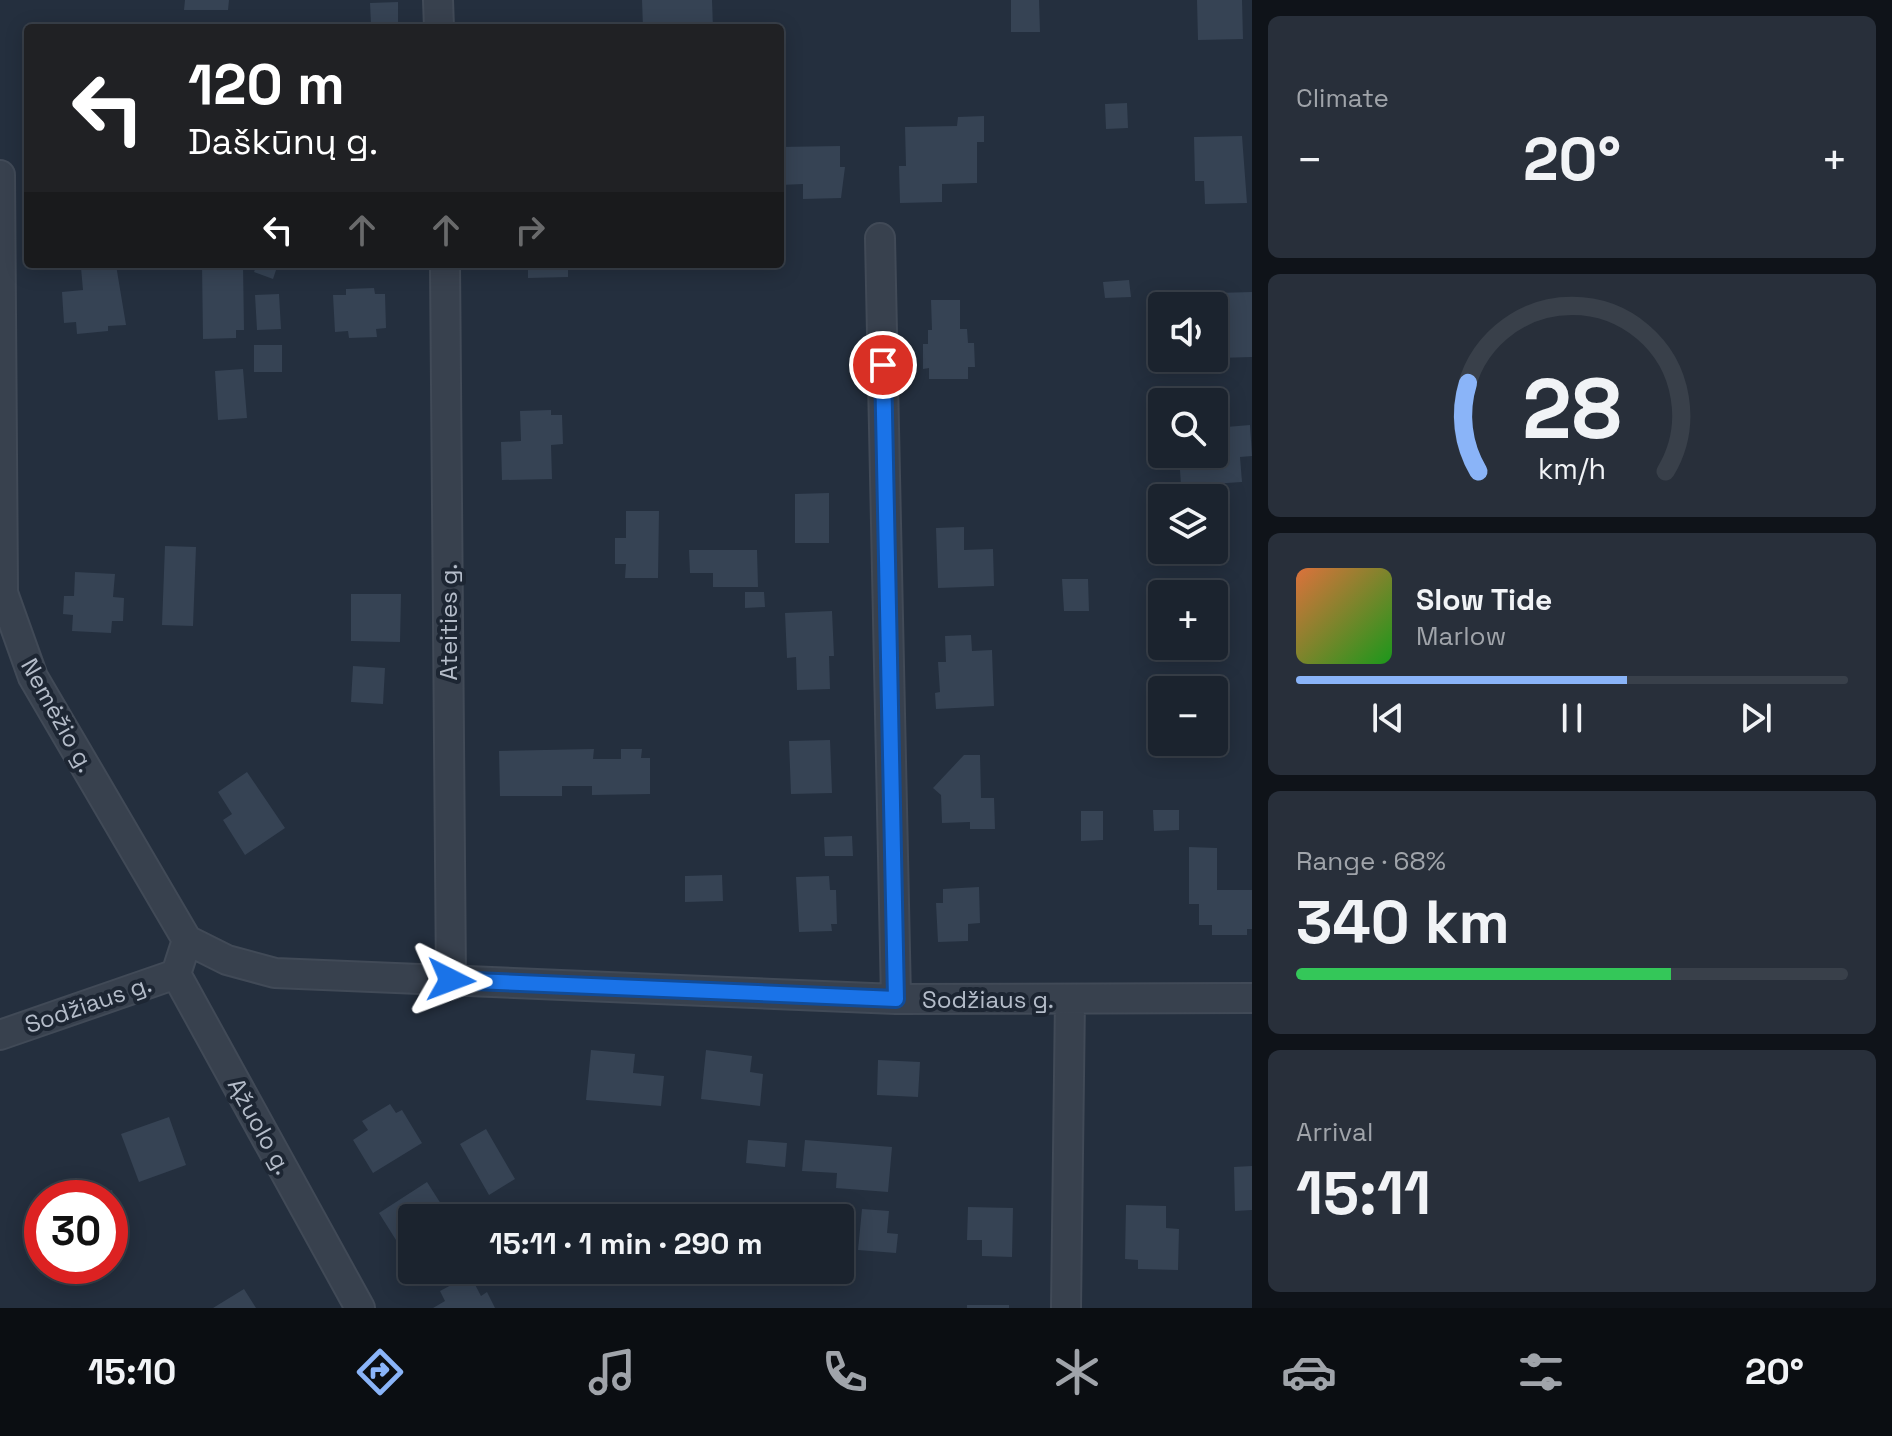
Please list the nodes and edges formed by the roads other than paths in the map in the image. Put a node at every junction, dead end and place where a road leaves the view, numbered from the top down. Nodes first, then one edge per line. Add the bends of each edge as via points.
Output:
1 (438, 0) edge
2 (439, 24) edge
3 (0, 175) edge
4 (880, 238) dead end
5 (445, 268) edge
6 (187, 940) junction
7 (176, 974) junction
8 (451, 980) junction
9 (1252, 998) edge
10 (896, 999) junction
11 (1070, 999) junction
12 (0, 1035) edge
13 (360, 1308) edge
14 (1066, 1308) edge

1 - 2 street
3 - 6 street, Nemėžio g. via 3,593 33,677
4 - 10 street
5 - 8 street, Ateities g.
6 - 7 street
6 - 8 street, Sodžiaus g. via 227,960 275,973
7 - 12 street, Sodžiaus g.
7 - 13 street, Ąžuolo g.
8 - 10 street, Sodžiaus g.
9 - 11 street, Sodžiaus g.
10 - 11 street, Sodžiaus g.
11 - 14 street, Sodžiaus g.

